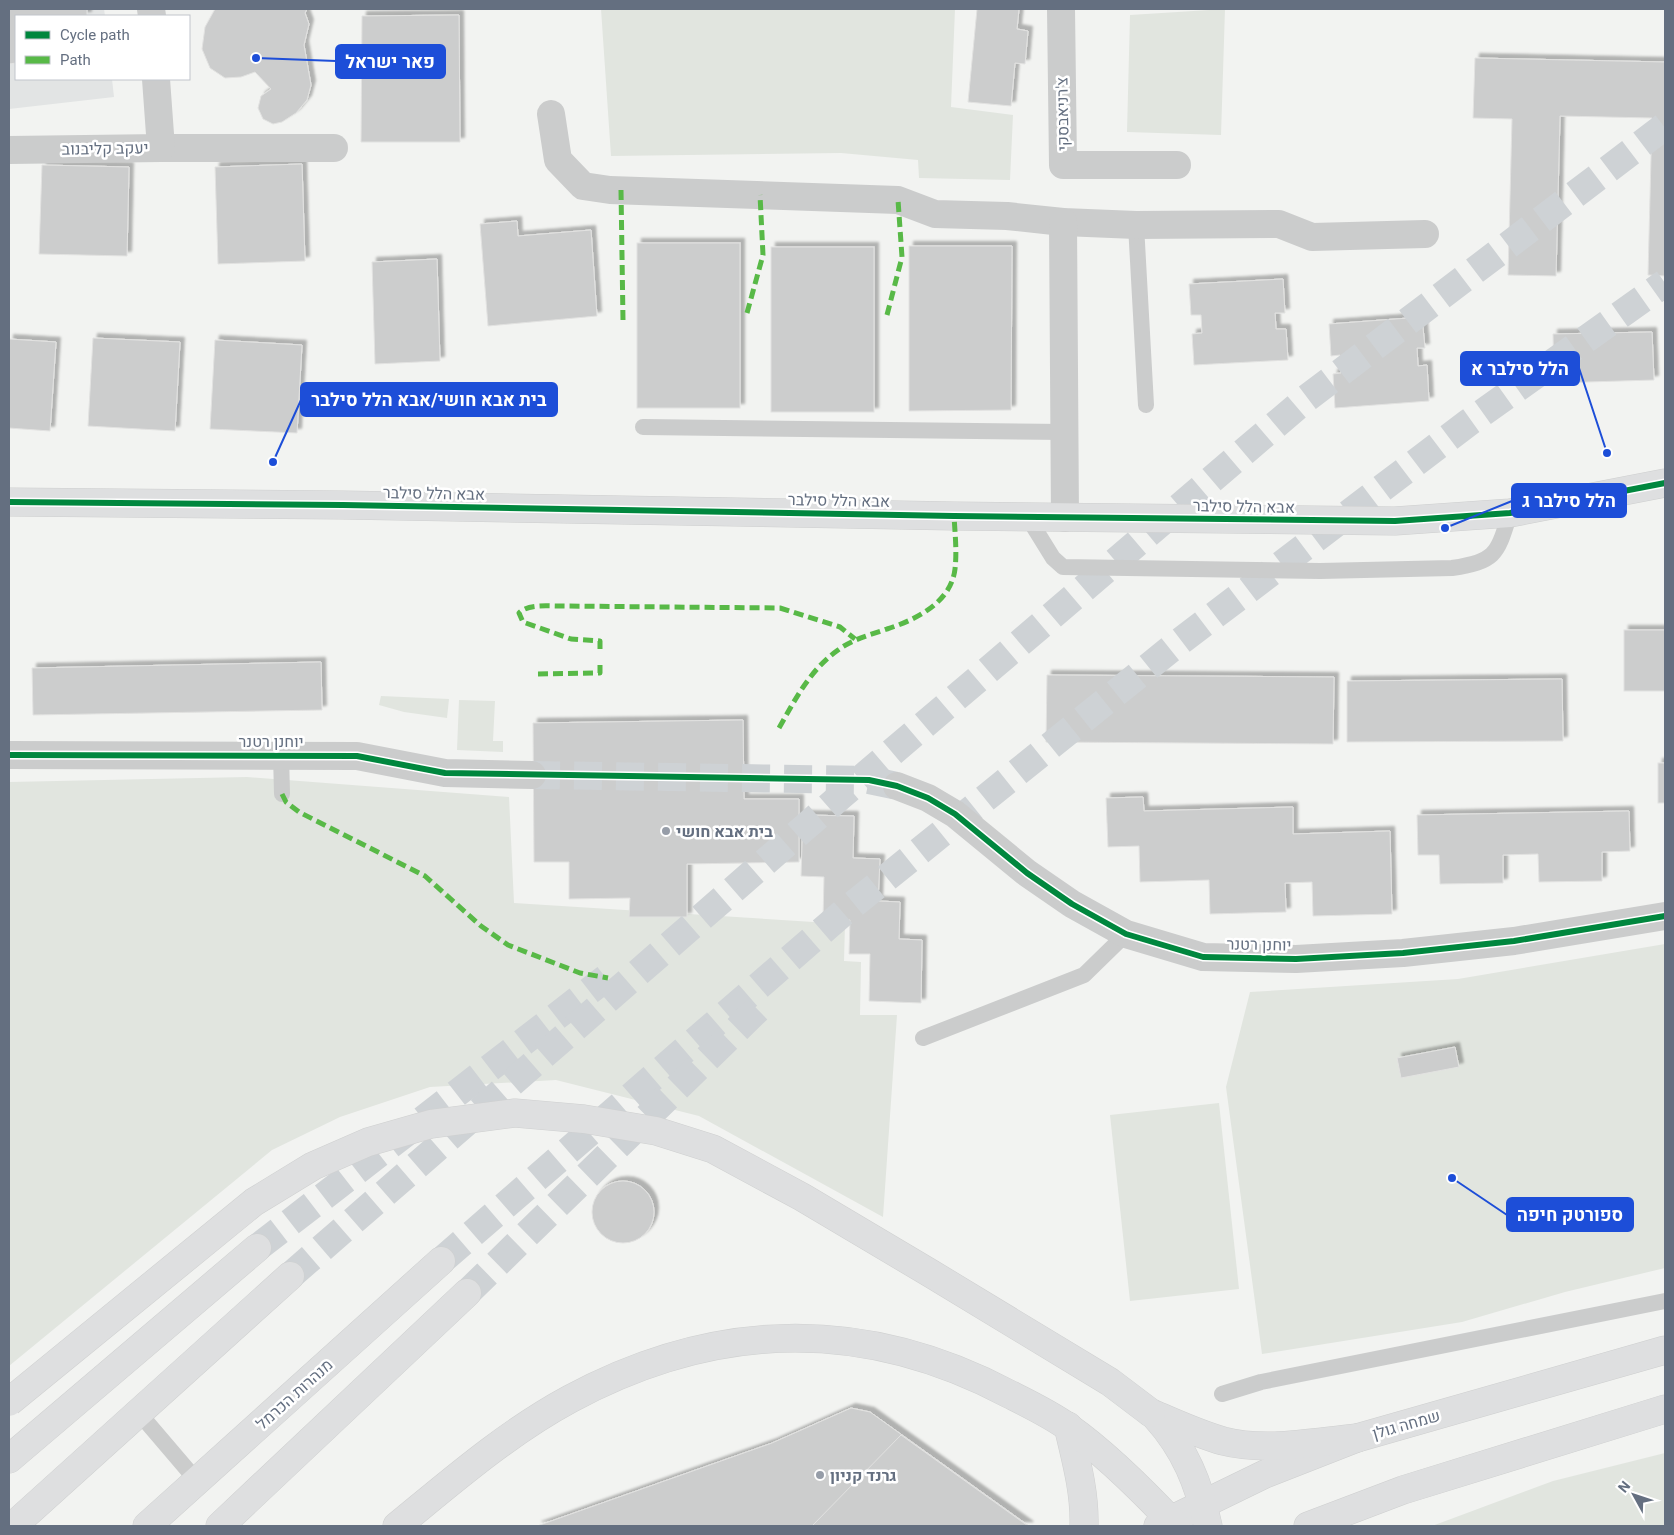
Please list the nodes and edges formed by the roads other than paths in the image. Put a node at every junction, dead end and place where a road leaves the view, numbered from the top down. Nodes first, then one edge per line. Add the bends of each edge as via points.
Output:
1 (1061, 9) edge
2 (156, 80) edge
3 (551, 114) dead end
4 (162, 148) junction
5 (334, 148) dead end
6 (9, 150) edge
7 (1177, 165) dead end
8 (1063, 222) junction
9 (1136, 225) junction
10 (1425, 234) dead end
11 (1146, 405) dead end
12 (643, 427) dead end
13 (1065, 432) junction
14 (1665, 484) edge
15 (9, 502) edge
16 (1510, 513) junction
17 (1026, 516) junction
18 (1066, 518) junction
19 (281, 754) junction
20 (9, 755) edge
21 (532, 775) tunnel mouth
22 (897, 786) tunnel mouth
23 (282, 794) dead end
24 (1665, 916) edge
25 (1126, 934) junction
26 (923, 1038) dead end
27 (257, 1248) tunnel mouth
28 (441, 1262) tunnel mouth
29 (290, 1276) tunnel mouth
30 (467, 1293) tunnel mouth
31 (1665, 1301) edge
32 (1665, 1350) edge
33 (1222, 1394) dead end
34 (9, 1402) edge
35 (1665, 1409) edge
36 (139, 1413) junction
37 (1151, 1413) junction
38 (1068, 1426) junction
39 (1357, 1438) junction
40 (9, 1459) edge
41 (197, 1482) junction
42 (1206, 1514) edge
43 (223, 1523) edge
44 (1168, 1524) edge
45 (13, 1526) edge
46 (147, 1526) edge
47 (397, 1526) edge
48 (1084, 1526) edge
49 (1308, 1526) edge

1 - 7 street, צ'רניאבסקי via 1063,165
2 - 4 street, יעקב קליבנוב
3 - 8 street via 558,160 582,186 610,190 898,200 935,214
4 - 5 street
4 - 6 street, יעקב קליבנוב
8 - 9 street
8 - 13 street
9 - 10 street via 1279,224 1312,237
9 - 11 lane
12 - 13 lane
13 - 18 street
14 - 16 main road, אבא הלל סילבר
15 - 17 main road, אבא הלל סילבר
16 - 17 lane via 1497,551 1472,565 1320,571 1063,567
16 - 18 main road, אבא הלל סילבר via 1395,521
17 - 18 main road, אבא הלל סילבר
19 - 20 street, יוחנן רטנר
19 - 21 street, יוחנן רטנר via 357,756 445,773
19 - 23 lane
22 - 25 street, יוחנן רטנר via 928,798 954,814 1034,878
24 - 25 street, יוחנן רטנר via 1514,941 1296,959 1203,957
25 - 26 lane via 1084,975
27 - 40 main road
28 - 41 main road, מנהרות הכרמל
29 - 36 main road
30 - 43 main road
31 - 33 lane via 1261,1382
32 - 39 main road, שמחה גולן
34 - 37 main road, bridge via 254,1202 313,1166 368,1142 431,1124 515,1113 584,1119 656,1131 713,1149 802,1196 922,1268 1110,1382
35 - 49 main road via 1403,1490
36 - 41 lane
36 - 45 main road
37 - 39 main road via 1193,1432 1232,1442 1274,1447
37 - 42 main road via 1170,1432 1183,1452
38 - 44 main road via 1121,1472
38 - 47 main road via 963,1371 914,1354 846,1341 799,1337 732,1342 648,1364 570,1399 519,1430
38 - 48 main road via 1080,1471
39 - 42 main road, שמחה גולן via 1265,1474
41 - 46 main road, מנהרות הכרמל
42 - 44 main road, שמחה גולן

